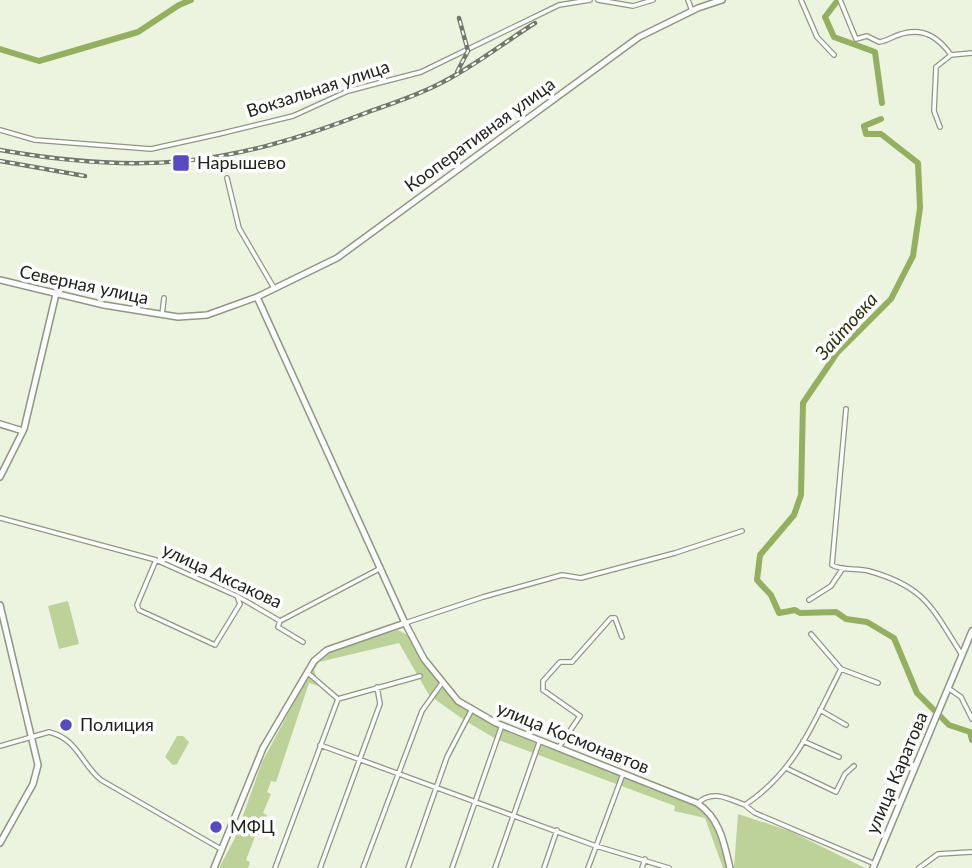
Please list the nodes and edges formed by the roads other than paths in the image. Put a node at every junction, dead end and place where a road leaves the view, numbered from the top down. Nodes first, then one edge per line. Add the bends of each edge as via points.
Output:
1 (590, 0) edge
2 (598, 0) edge
3 (631, 0) edge
4 (653, 0) edge
5 (688, 0) edge
6 (722, 0) edge
7 (801, 0) edge
8 (840, 0) edge
9 (633, 6) junction
10 (692, 11) junction
11 (972, 53) edge
12 (834, 55) dead end
13 (951, 55) junction
14 (940, 127) dead end
15 (0, 130) edge
16 (227, 178) dead end
17 (0, 280) edge
18 (275, 289) junction
19 (56, 293) junction
20 (257, 297) junction
21 (164, 298) dead end
22 (162, 315) junction
23 (846, 409) dead end
24 (0, 424) edge
25 (23, 431) junction
26 (0, 477) edge
27 (0, 518) edge
28 (742, 531) dead end
29 (156, 560) junction
30 (383, 568) junction
31 (843, 568) junction
32 (237, 596) junction
33 (809, 600) dead end
34 (0, 604) edge
35 (280, 621) junction
36 (405, 623) junction
37 (972, 631) edge
38 (811, 634) dead end
39 (622, 637) dead end
40 (303, 642) dead end
41 (962, 655) junction
42 (841, 669) junction
43 (306, 672) junction
44 (419, 676) dead end
45 (442, 683) junction
46 (878, 683) dead end
47 (377, 687) junction
48 (948, 688) junction
49 (338, 699) junction
50 (820, 710) junction
51 (471, 711) junction
52 (972, 719) edge
53 (502, 725) junction
54 (846, 725) dead end
55 (34, 738) junction
56 (540, 740) junction
57 (803, 741) junction
58 (0, 746) edge
59 (320, 746) junction
60 (559, 747) junction
61 (839, 757) dead end
62 (359, 760) junction
63 (854, 766) dead end
64 (788, 769) junction
65 (397, 774) junction
66 (623, 774) junction
67 (436, 788) junction
68 (475, 803) junction
69 (697, 803) junction
70 (745, 805) junction
71 (513, 816) junction
72 (557, 830) junction
73 (0, 843) edge
74 (596, 846) junction
75 (223, 850) junction
76 (972, 852) edge
77 (645, 859) junction
78 (874, 866) edge
79 (322, 867) edge
80 (214, 868) edge
81 (275, 868) edge
82 (363, 868) edge
83 (408, 868) edge
84 (452, 868) edge
85 (495, 868) edge
86 (544, 868) edge
87 (588, 868) edge
88 (642, 868) edge
89 (669, 868) edge
90 (730, 868) edge
91 (919, 868) edge

1 - 15 street, Вокзальная улица via 559,5 421,72 348,91 293,116 196,139 150,149 123,148 34,140
2 - 9 street
3 - 9 street
4 - 9 street
5 - 10 street
6 - 10 main road, Кооперативная улица
7 - 12 street via 817,37
8 - 13 street via 856,39 867,36 884,42 906,33 929,34 941,40
10 - 18 main road, Кооперативная улица via 619,50 337,258
11 - 13 street
13 - 14 street via 935,71 933,111
16 - 18 street via 237,220
17 - 19 main road, Северная улица
18 - 20 main road, Кооперативная улица
19 - 22 main road, Северная улица
19 - 25 main road
20 - 22 main road, Северная улица via 207,316
20 - 30 main road, улица Космонавтов
21 - 22 street, Северная улица
23 - 31 street via 832,565
24 - 25 main road
25 - 26 main road
27 - 29 street, улица Аксакова
28 - 36 street via 581,578 562,575
29 - 32 street, улица Аксакова
29 - 32 street via 137,605 139,610 215,645 240,604
30 - 35 street, улица Аксакова
30 - 36 main road, улица Космонавтов
31 - 33 street via 831,586
31 - 41 street via 880,574 914,588
32 - 35 street, улица Аксакова
34 - 55 main road
35 - 40 street via 278,627
36 - 43 main road via 327,650
36 - 45 main road, улица Космонавтов
37 - 41 main road, улица Каратова
38 - 42 street
39 - 60 street via 611,618 572,662 560,662 543,681 544,690 580,716
41 - 48 main road, улица Каратова
42 - 46 street
42 - 50 street
43 - 49 street
43 - 75 main road via 257,761
44 - 47 street
45 - 51 main road, улица Космонавтов
45 - 65 street via 422,711
47 - 49 street
47 - 62 street via 380,704
48 - 52 street via 961,696
48 - 78 main road, улица Каратова
49 - 59 street
50 - 54 street
50 - 57 street
51 - 53 main road, улица Космонавтов
51 - 67 street
53 - 56 main road, улица Космонавтов
53 - 68 street
55 - 58 street
55 - 73 main road via 37,774
55 - 75 street via 49,732 71,742 80,749 89,771 101,780
56 - 60 main road, улица Космонавтов
56 - 71 street
57 - 61 street
57 - 64 street
59 - 62 street
59 - 81 street
60 - 66 main road, улица Космонавтов
62 - 65 street
62 - 79 street
63 - 64 street via 836,792
64 - 70 street
65 - 67 street
65 - 82 street
66 - 69 main road, улица Космонавтов
66 - 74 street
67 - 68 street
67 - 83 street
68 - 71 street
68 - 84 street
69 - 70 street via 714,796
69 - 90 main road, улица Космонавтов via 721,832
70 - 78 street
71 - 72 street
71 - 85 street
72 - 74 street
72 - 86 street
74 - 77 street
74 - 87 street
75 - 80 main road
76 - 91 street via 938,854
77 - 88 street
77 - 89 street

